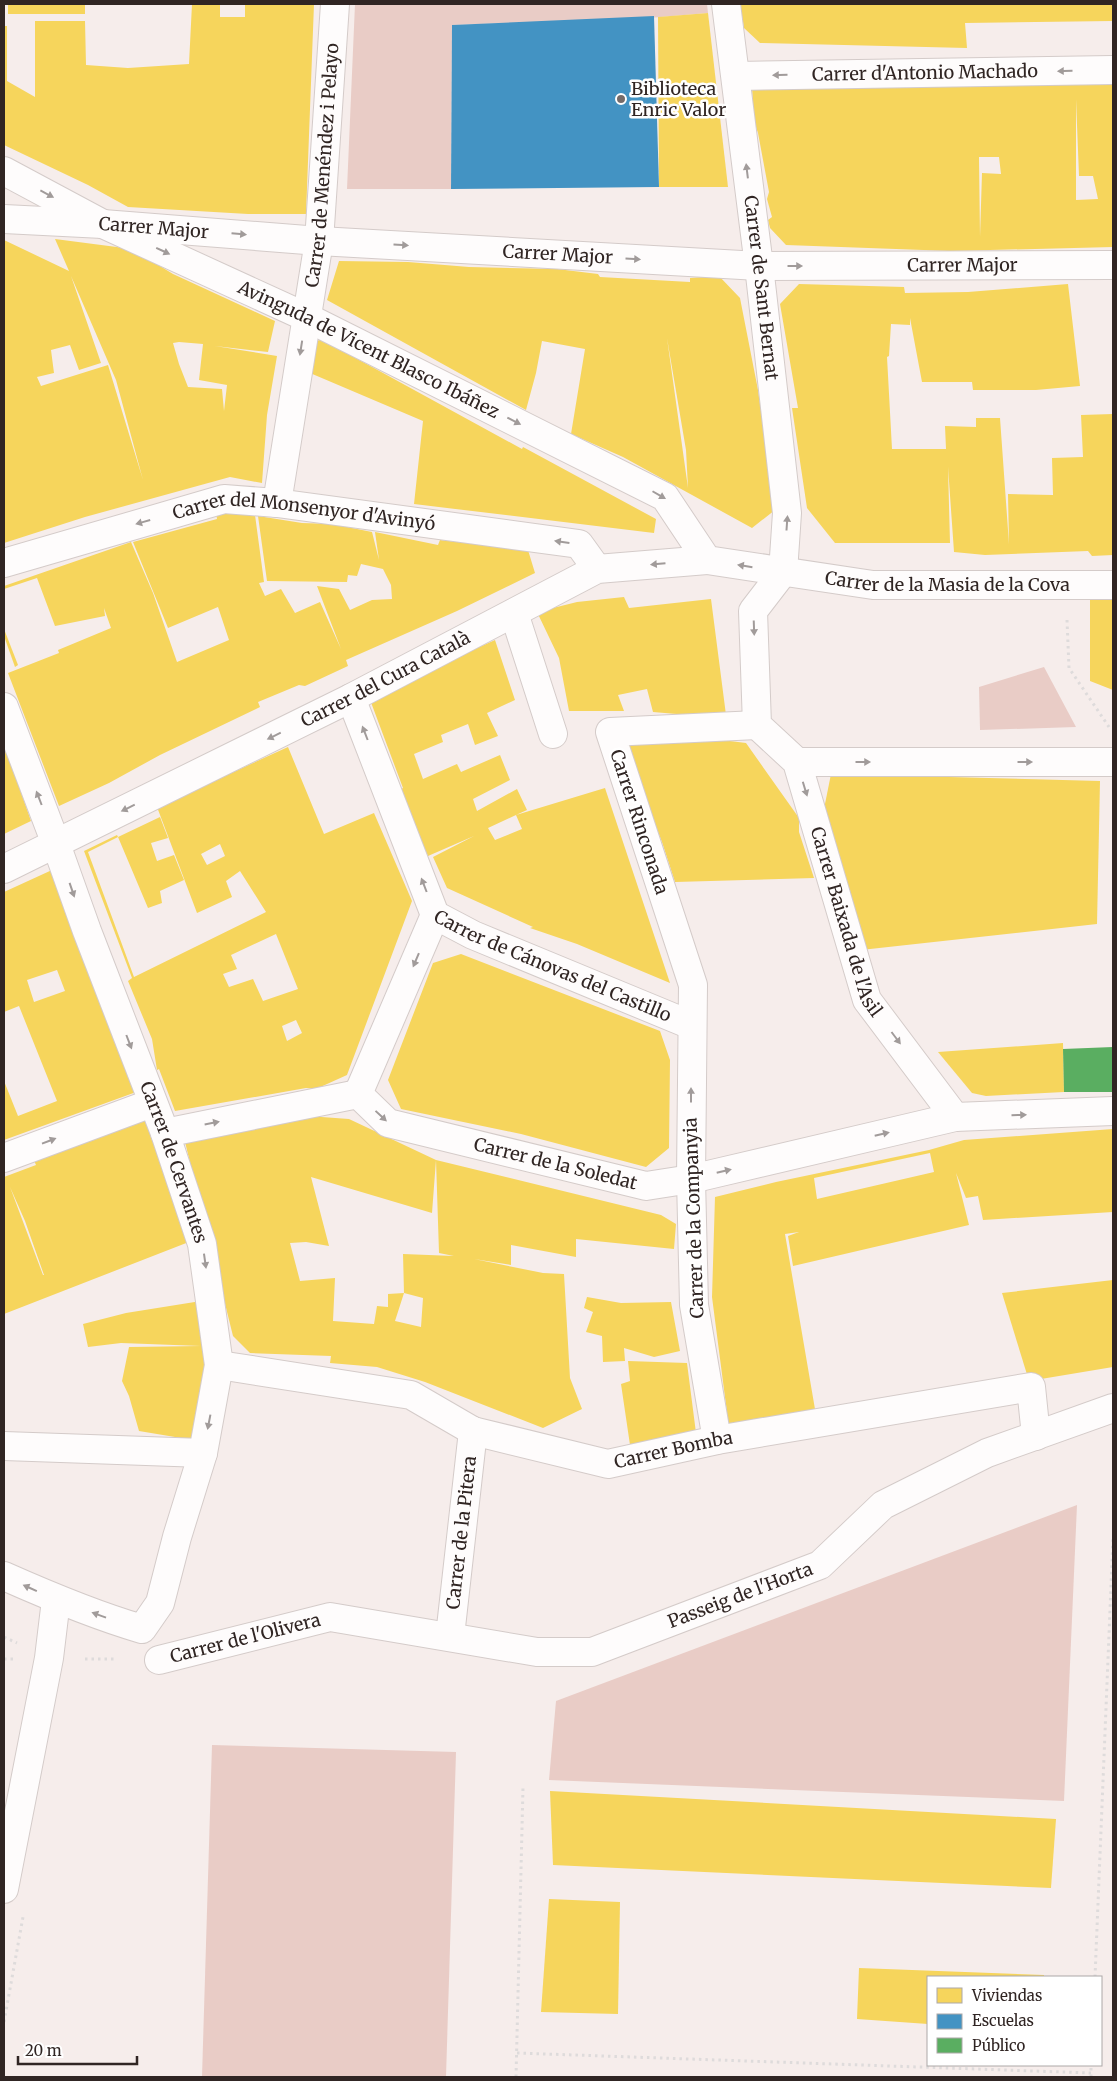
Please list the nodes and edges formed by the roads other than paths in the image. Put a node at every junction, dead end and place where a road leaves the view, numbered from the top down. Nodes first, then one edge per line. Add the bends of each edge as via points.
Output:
1 (335, 4) edge
2 (726, 4) edge
3 (1113, 70) edge
4 (736, 76) junction
5 (4, 171) edge
6 (4, 219) edge
7 (103, 224) junction
8 (319, 241) junction
9 (1113, 265) edge
10 (759, 266) junction
11 (306, 317) junction
12 (277, 503) junction
13 (707, 560) junction
14 (4, 563) edge
15 (597, 570) junction
16 (783, 572) junction
17 (1113, 585) edge
18 (514, 613) junction
19 (352, 698) junction
20 (4, 707) edge
21 (757, 726) junction
22 (553, 734) dead end
23 (797, 762) junction
24 (1113, 762) edge
25 (56, 844) junction
26 (4, 869) edge
27 (435, 915) junction
28 (691, 1025) junction
29 (358, 1094) junction
30 (152, 1103) junction
31 (1113, 1111) edge
32 (956, 1117) junction
33 (164, 1133) junction
34 (4, 1158) edge
35 (691, 1179) junction
36 (219, 1365) junction
37 (1113, 1408) edge
38 (472, 1431) junction
39 (1036, 1436) junction
40 (716, 1440) junction
41 (4, 1446) edge
42 (203, 1453) junction
43 (4, 1576) edge
44 (56, 1600) junction
45 (450, 1636) junction
46 (159, 1660) dead end
47 (4, 1889) edge

1 - 8 street, Carrer de Menéndez i Pelayo
2 - 4 street, Carrer de Sant Bernat
3 -> 4 street, Carrer d'Antonio Machado
10 -> 4 street, Carrer de Sant Bernat
5 -> 7 street, Avinguda de Vicent Blasco Ibáñez
6 - 7 street, Carrer Major
7 -> 8 street, Carrer Major
7 -> 11 street, Avinguda de Vicent Blasco Ibáñez
8 -> 10 street, Carrer Major
8 - 11 street, Carrer de Menéndez i Pelayo
10 -> 9 street, Carrer Major
16 -> 10 street, Carrer de Sant Bernat via 787,513
11 -> 12 street, Carrer de Menéndez i Pelayo
11 -> 13 street, Avinguda de Vicent Blasco Ibáñez via 665,497
12 -> 14 street, Carrer del Monsenyor d'Avinyó via 224,498
15 -> 12 street, Carrer del Monsenyor d'Avinyó via 579,544
13 -> 15 street, Carrer del Cura Català
16 -> 13 street, Carrer del Cura Català
15 - 18 street, Carrer del Cura Català
16 - 17 street, Carrer de la Masia de la Cova via 873,584
16 -> 21 street via 753,611
18 - 19 street, Carrer del Cura Català
18 - 22 street
19 -> 25 street, Carrer del Cura Català
27 -> 19 street, Carrer de Cánovas del Castillo
25 -> 20 street, Carrer de Cervantes
21 - 23 street
21 - 28 street, Carrer Rinconada via 610,732 692,985
23 -> 24 street
23 -> 32 street, Carrer Baixada de l'Asil via 867,1000
25 - 26 street, Carrer del Cura Català
25 -> 30 street, Carrer de Cervantes
27 - 28 street, Carrer de Cánovas del Castillo via 473,935
27 -> 29 street
35 -> 28 street, Carrer de la Companyia
33 -> 29 street
29 -> 35 street, Carrer de la Soledat via 388,1122 646,1186
30 - 33 street, Carrer de Cervantes
34 -> 30 street
32 -> 31 street
35 -> 32 street, Carrer de la Soledat
33 -> 36 street, Carrer de Cervantes via 202,1244
35 - 40 street, Carrer de la Companyia via 694,1304
36 - 38 street, Carrer Bomba via 411,1395
36 -> 42 street, Carrer de Cervantes
37 - 39 street, Passeig de l'Horta
38 - 40 street, Carrer Bomba via 608,1464
38 - 45 street, Carrer de la Pitera
39 - 40 street, Carrer Bomba via 1031,1387
39 - 45 street, Passeig de l'Horta via 988,1453 883,1505 820,1565 592,1652 537,1652
41 - 42 street
42 -> 44 street, Carrer de Cervantes via 176,1537 160,1603 142,1628
44 -> 43 street
44 - 47 street
45 - 46 street, Carrer de l'Olivera via 330,1617

